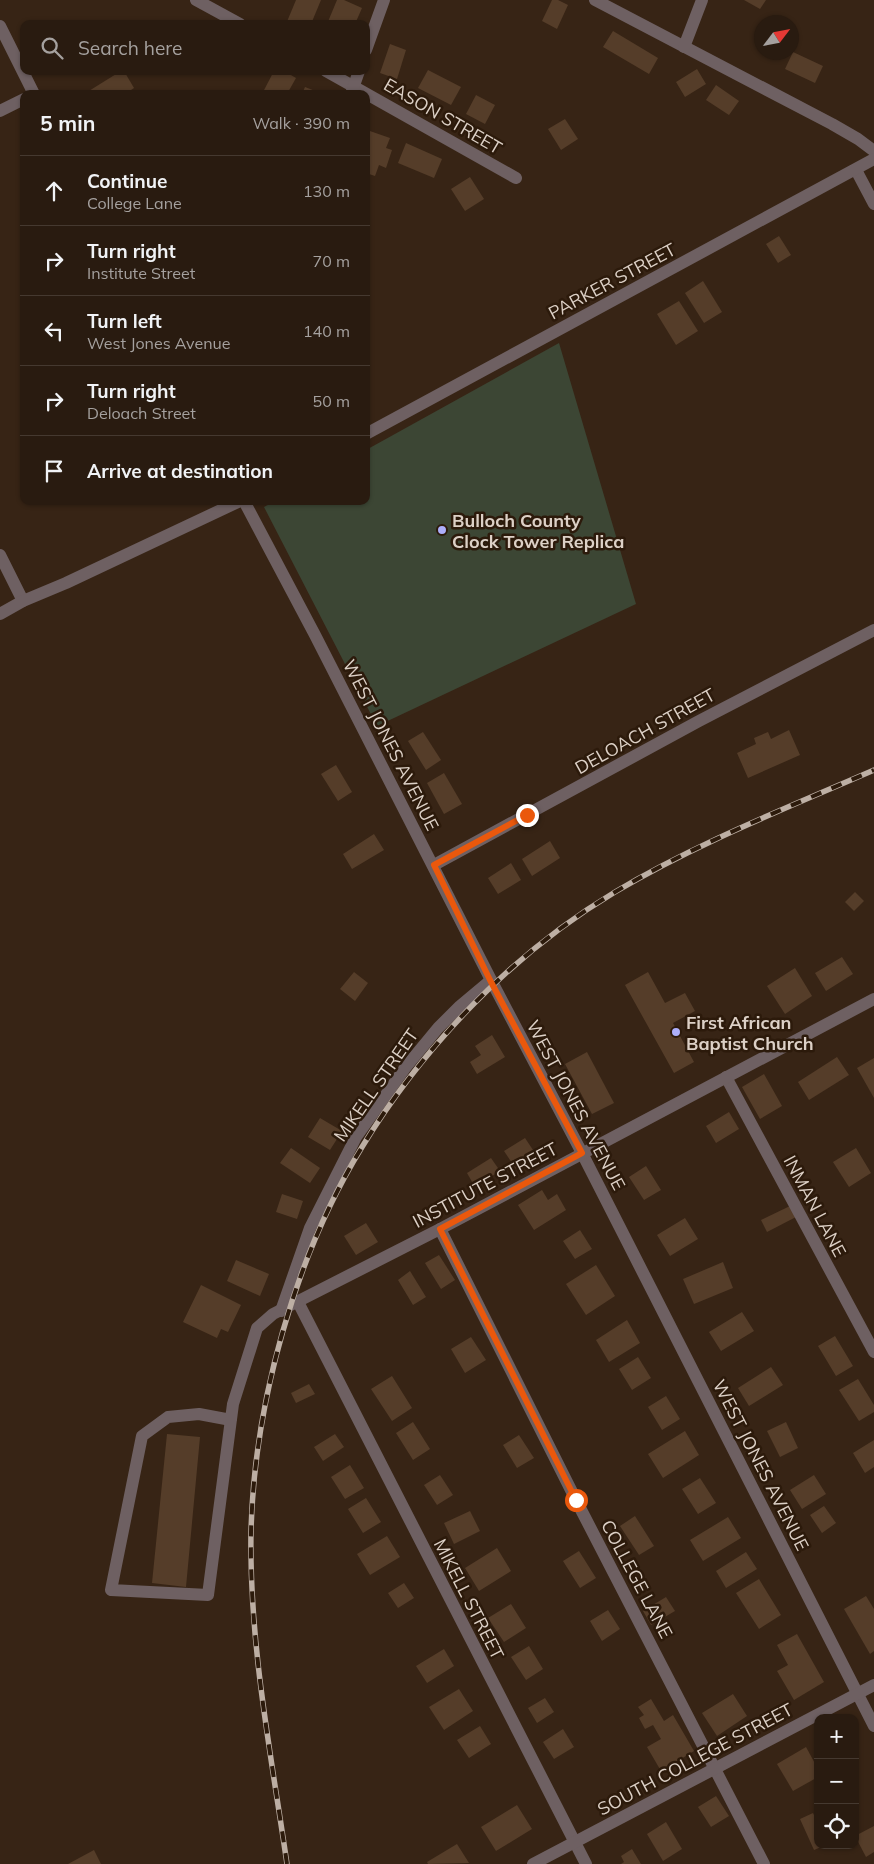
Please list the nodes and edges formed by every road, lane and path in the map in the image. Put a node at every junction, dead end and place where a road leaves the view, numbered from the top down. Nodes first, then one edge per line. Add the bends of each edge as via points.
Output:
1 (196, 0) edge
2 (384, 0) edge
3 (595, 0) edge
4 (702, 0) edge
5 (233, 20) edge
6 (0, 26) edge
7 (370, 39) edge
8 (684, 47) junction
9 (20, 66) edge
10 (24, 75) edge
11 (331, 75) edge
12 (358, 75) edge
13 (32, 90) edge
14 (352, 90) edge
15 (370, 100) edge
16 (20, 101) edge
17 (0, 111) edge
18 (874, 150) edge
19 (874, 160) edge
20 (856, 170) junction
21 (516, 178) dead end
22 (874, 204) edge
23 (370, 432) edge
24 (232, 505) edge
25 (246, 505) edge
26 (0, 555) edge
27 (23, 602) junction
28 (0, 614) edge
29 (874, 630) edge
30 (434, 865) junction
31 (490, 980) junction
32 (874, 999) edge
33 (726, 1077) junction
34 (582, 1153) junction
35 (440, 1229) junction
36 (298, 1302) junction
37 (281, 1310) junction
38 (874, 1352) edge
39 (231, 1420) junction
40 (874, 1685) edge
41 (857, 1694) junction
42 (874, 1726) edge
43 (716, 1768) junction
44 (574, 1842) junction
45 (533, 1864) edge
46 (586, 1864) edge
47 (764, 1864) edge

1 - 5 street
2 - 7 street
3 - 8 street
4 - 8 street
6 - 9 street
8 - 18 street via 832,124
10 - 13 street
11 - 14 street, EASON STREET
12 - 14 street
15 - 21 street, EASON STREET
16 - 17 street
19 - 20 street, PARKER STREET
20 - 22 street
20 - 23 street, PARKER STREET
24 - 27 street
25 - 30 street, WEST JONES AVENUE
26 - 27 street
27 - 28 street
29 - 30 street, DELOACH STREET
30 - 31 street, WEST JONES AVENUE
31 - 34 street, WEST JONES AVENUE
31 - 37 street, MIKELL STREET via 438,1028 356,1136 310,1228
32 - 33 street, INSTITUTE STREET
33 - 34 street, INSTITUTE STREET
33 - 38 street, INMAN LANE
34 - 35 street, INSTITUTE STREET
34 - 41 street, WEST JONES AVENUE
35 - 36 street, INSTITUTE STREET
35 - 43 street, COLLEGE LANE
36 - 37 street, INSTITUTE STREET
36 - 44 street, MIKELL STREET
37 - 39 street, INSTITUTE STREET via 257,1328
39 - 39 street, INSTITUTE STREET via 199,1414 168,1417 142,1436 111,1590 208,1595
40 - 41 street, SOUTH COLLEGE STREET
41 - 42 street, WEST JONES AVENUE
41 - 43 street, SOUTH COLLEGE STREET
43 - 44 street, SOUTH COLLEGE STREET
43 - 47 street, COLLEGE LANE
44 - 45 street, SOUTH COLLEGE STREET
44 - 46 street, MIKELL STREET

